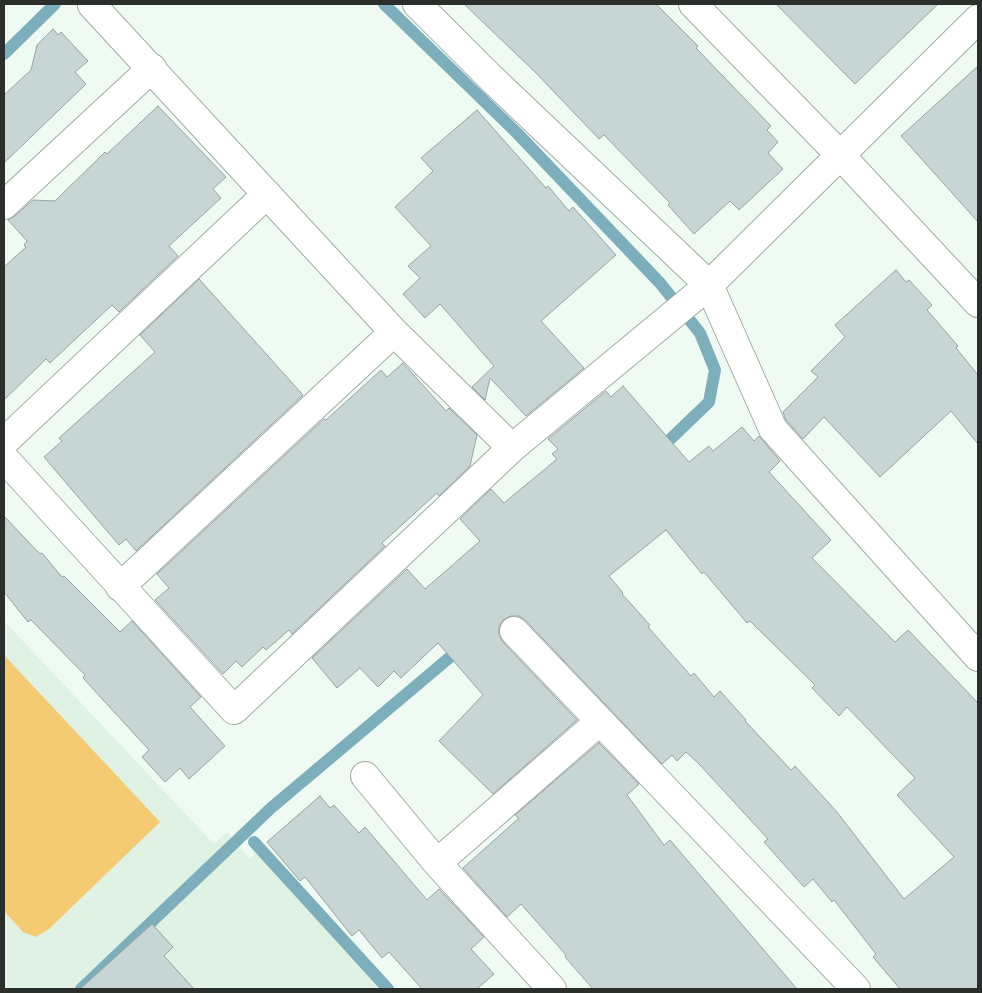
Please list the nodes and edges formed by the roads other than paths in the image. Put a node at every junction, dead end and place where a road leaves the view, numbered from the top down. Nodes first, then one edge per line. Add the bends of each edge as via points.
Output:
1 (417, 4) edge
2 (693, 4) edge
3 (92, 5) dead end
4 (978, 19) edge
5 (152, 68) junction
6 (840, 156) junction
7 (267, 194) junction
8 (4, 205) edge
9 (708, 286) junction
10 (978, 303) edge
11 (394, 332) junction
12 (4, 442) edge
13 (512, 448) junction
14 (4, 458) edge
15 (120, 586) junction
16 (514, 631) dead end
17 (978, 657) edge
18 (600, 721) junction
19 (365, 776) dead end
20 (436, 863) junction
21 (552, 989) edge
22 (856, 989) edge

1 - 9 street
2 - 6 street
3 - 5 street
4 - 6 street
5 - 7 street
5 - 8 street
6 - 9 street
6 - 10 street
7 - 11 street
7 - 12 street
9 - 13 street
9 - 17 street via 773,430
11 - 13 street
11 - 15 street
13 - 15 street via 234,710
14 - 15 street
16 - 18 street
18 - 20 street
18 - 22 street
19 - 20 street
20 - 21 street

